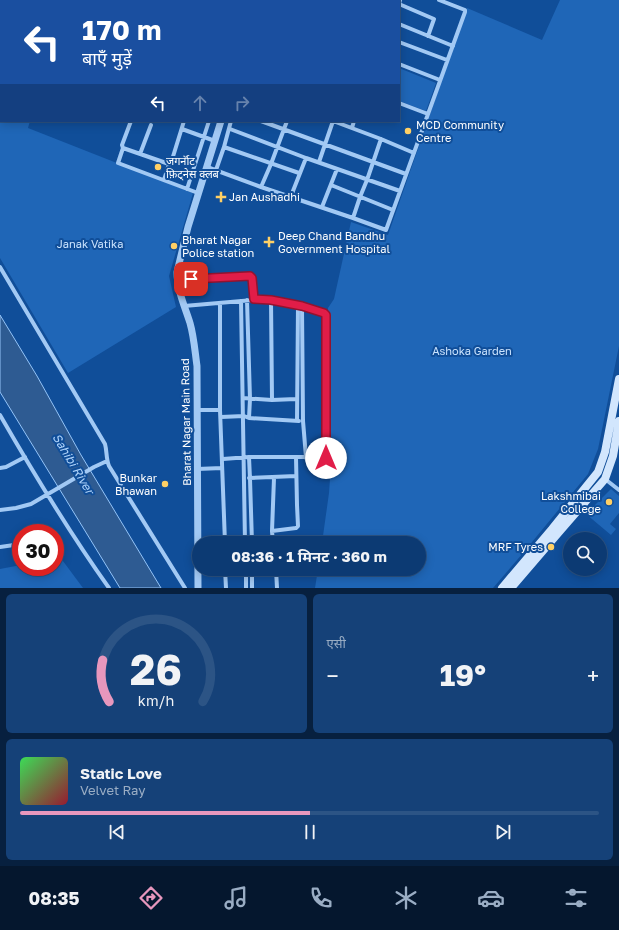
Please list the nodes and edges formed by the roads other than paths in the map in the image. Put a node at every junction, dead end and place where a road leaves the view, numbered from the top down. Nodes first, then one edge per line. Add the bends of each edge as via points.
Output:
1 (439, 0) edge
2 (400, 4) edge
3 (400, 24) edge
4 (428, 36) junction
5 (400, 42) edge
6 (453, 46) junction
7 (447, 60) junction
8 (400, 64) edge
9 (440, 80) junction
10 (400, 104) edge
11 (428, 114) junction
12 (131, 122) edge
13 (184, 122) edge
14 (209, 122) edge
15 (220, 122) edge
16 (231, 122) edge
17 (264, 122) edge
18 (287, 122) edge
19 (333, 122) edge
20 (336, 122) edge
21 (354, 122) edge
22 (152, 125) dead end
23 (352, 128) junction
24 (182, 129) junction
25 (230, 129) junction
26 (284, 129) junction
27 (204, 137) junction
28 (381, 139) junction
29 (215, 141) junction
30 (324, 145) junction
31 (224, 147) junction
32 (277, 147) junction
33 (123, 148) junction
34 (414, 153) junction
35 (140, 154) junction
36 (306, 158) junction
37 (319, 162) junction
38 (373, 162) junction
39 (169, 164) junction
40 (271, 164) junction
41 (206, 167) junction
42 (337, 169) junction
43 (216, 170) junction
44 (300, 173) junction
45 (406, 174) junction
46 (164, 180) junction
47 (367, 180) junction
48 (331, 185) junction
49 (261, 187) junction
50 (187, 189) junction
51 (400, 191) junction
52 (198, 194) junction
53 (291, 196) junction
54 (360, 197) junction
55 (322, 207) junction
56 (393, 210) junction
57 (353, 218) junction
58 (0, 267) edge
59 (177, 279) junction
60 (254, 299) junction
61 (247, 300) junction
62 (271, 300) junction
63 (241, 301) junction
64 (220, 302) junction
65 (184, 306) junction
66 (300, 306) junction
67 (619, 379) edge
68 (243, 398) junction
69 (250, 399) junction
70 (296, 399) junction
71 (272, 400) junction
72 (197, 410) junction
73 (220, 410) junction
74 (0, 415) edge
75 (244, 416) junction
76 (221, 417) junction
77 (249, 418) junction
78 (616, 420) edge
79 (297, 421) junction
80 (303, 421) junction
81 (25, 456) junction
82 (247, 457) junction
83 (296, 457) junction
84 (306, 457) junction
85 (223, 458) junction
86 (107, 461) junction
87 (0, 468) edge
88 (222, 468) junction
89 (198, 469) junction
90 (296, 476) junction
91 (244, 478) junction
92 (250, 478) junction
93 (274, 478) junction
94 (605, 479) junction
95 (619, 490) edge
96 (47, 494) junction
97 (0, 510) edge
98 (272, 531) junction
99 (225, 536) edge
100 (246, 536) edge
101 (252, 536) edge
102 (273, 536) edge
103 (12, 545) edge
104 (0, 547) edge
105 (226, 576) edge
106 (246, 576) edge
107 (252, 576) edge
108 (277, 576) edge
109 (507, 587) edge
110 (109, 588) edge
111 (185, 588) edge
112 (198, 588) edge
113 (226, 588) edge
114 (246, 588) edge
115 (252, 588) edge
116 (278, 588) edge

1 - 6 street via 465,11
2 - 4 street via 434,19
3 - 4 street
4 - 6 street
5 - 7 street
6 - 7 street
7 - 9 street
8 - 9 street
9 - 11 street
10 - 11 street
11 - 34 street
12 - 33 street
13 - 24 street
14 - 27 street
15 - 29 street, Bharat Nagar Main Road
16 - 25 street
17 - 26 street
18 - 26 street
19 - 30 street
20 - 23 street
21 - 23 street
22 - 35 street
23 - 28 street
24 - 27 street
24 - 39 street
25 - 31 street
25 - 32 street
26 - 30 street
26 - 32 street
27 - 29 street
27 - 50 street
28 - 34 street
28 - 38 street
29 - 41 street, Bharat Nagar Main Road
30 - 37 street
30 - 38 street
31 - 40 street
31 - 43 street
32 - 36 street
32 - 40 street
33 - 35 street
33 - 46 street via 118,163
34 - 45 street
35 - 39 street
36 - 37 street
36 - 44 street
37 - 42 street
38 - 45 street
38 - 47 street
39 - 46 street
40 - 44 street
40 - 49 street
41 - 43 street
41 - 52 street, Bharat Nagar Main Road
42 - 47 street
42 - 48 street
43 - 49 street
44 - 53 street
45 - 51 street
46 - 50 street
47 - 51 street
47 - 54 street
48 - 54 street
48 - 55 street
49 - 53 street
50 - 52 street
51 - 56 street
52 - 59 street, Bharat Nagar Main Road
53 - 55 street
54 - 56 street
54 - 57 street
55 - 57 street
56 - 57 street via 386,230
58 - 86 street via 105,444
59 - 60 street via 250,276
59 - 65 street, Bharat Nagar Main Road
60 - 61 street
60 - 62 street
61 - 63 street
61 - 69 street
62 - 66 street
62 - 71 street
63 - 64 street
63 - 68 street
64 - 65 street
64 - 73 street
65 - 72 street, Bharat Nagar Main Road via 190,322 197,366
66 - 70 street
66 - 80 street
66 - 84 street via 326,315 326,458 309,461
67 - 78 main road
68 - 69 street
68 - 75 street
69 - 71 street
69 - 77 street
70 - 71 street
70 - 79 street
72 - 73 street
72 - 89 street, Bharat Nagar Main Road
73 - 76 street
74 - 81 street
75 - 76 street
75 - 77 street
75 - 82 street
76 - 85 street
77 - 79 street
78 - 94 main road via 613,456
78 - 109 main road via 598,472
79 - 80 street
80 - 84 street
81 - 87 street
81 - 96 street
82 - 83 street
82 - 85 street
82 - 91 street
82 - 92 street
83 - 84 street
83 - 90 street
85 - 88 street
86 - 96 street
86 - 111 street
88 - 89 street
88 - 99 street
89 - 112 street, Bharat Nagar Main Road
90 - 93 street
90 - 98 street via 297,528
91 - 92 street
91 - 100 street
92 - 93 street
92 - 101 street
93 - 98 street
94 - 95 street
94 - 109 main road
96 - 97 street via 31,504
96 - 110 street
98 - 102 street
103 - 104 street
105 - 113 street
106 - 114 street
107 - 115 street
108 - 116 street

